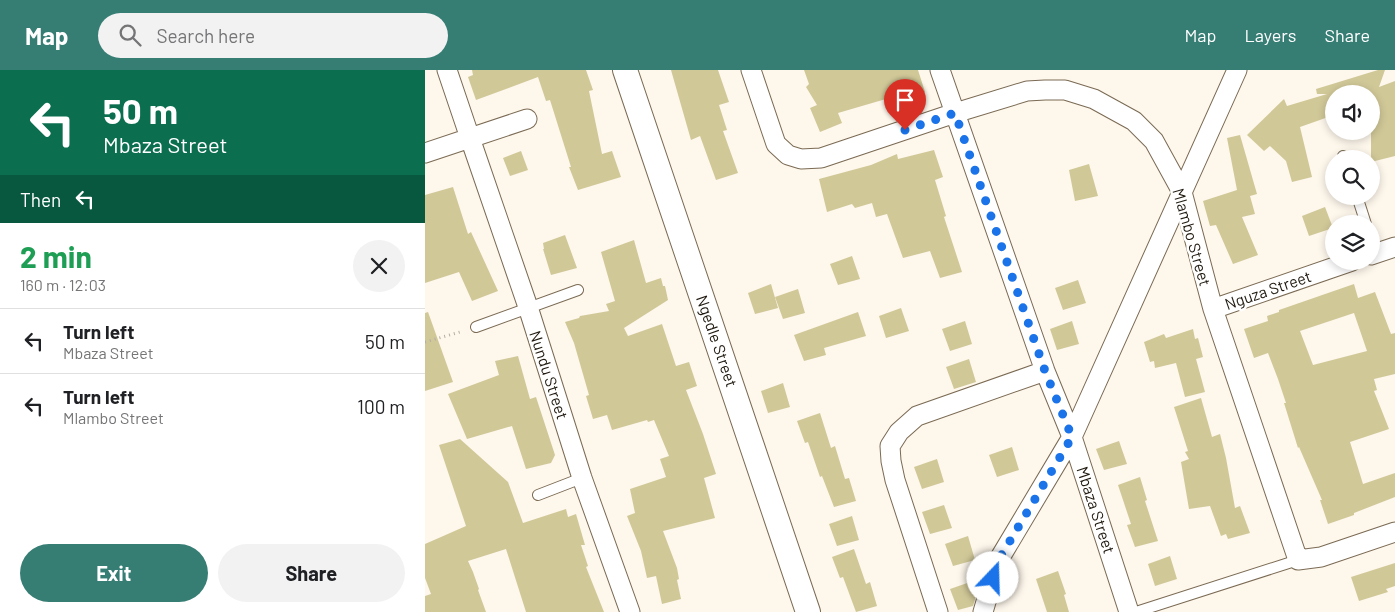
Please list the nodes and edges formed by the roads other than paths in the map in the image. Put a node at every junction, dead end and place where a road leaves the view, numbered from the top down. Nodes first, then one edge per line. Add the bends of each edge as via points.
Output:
1 (447, 70) edge
2 (625, 70) edge
3 (751, 70) edge
4 (940, 70) edge
5 (1237, 70) edge
6 (1227, 79) edge
7 (955, 113) junction
8 (527, 119) dead end
9 (470, 138) junction
10 (425, 153) edge
11 (1182, 192) junction
12 (1395, 246) edge
13 (1380, 248) edge
14 (1325, 270) edge
15 (577, 290) dead end
16 (528, 307) junction
17 (1213, 308) junction
18 (477, 327) road end
19 (1045, 371) junction
20 (1072, 437) junction
21 (582, 478) junction
22 (539, 495) dead end
23 (1395, 532) edge
24 (1298, 560) junction
25 (630, 612) edge
26 (809, 612) edge
27 (938, 612) edge
28 (983, 612) edge
29 (1129, 612) edge
30 (1136, 612) edge

1 - 9 street, Nundu Street
2 - 26 street, Ngedle Street
3 - 7 street, Mlambo Street via 776,144 788,155 801,160 821,158
4 - 7 street, Mbaza Street
5 - 6 street
6 - 11 street
7 - 11 street, Mlambo Street via 1027,92 1045,90 1065,90 1094,99 1134,121 1154,141
7 - 19 street, Mbaza Street
8 - 9 street
9 - 10 street
9 - 16 street, Nundu Street
11 - 17 street, Mlambo Street
11 - 20 street
12 - 13 street
14 - 17 street, Nguza Street
15 - 16 lane
16 - 18 lane
16 - 21 street, Nundu Street
17 - 24 street, Mlambo Street
19 - 20 street, Mbaza Street
19 - 27 street via 917,416 899,432 890,446 895,480
20 - 28 street via 998,561
20 - 29 street, Mbaza Street
21 - 22 lane
21 - 25 street, Nundu Street
23 - 24 street via 1321,557
24 - 30 lane

